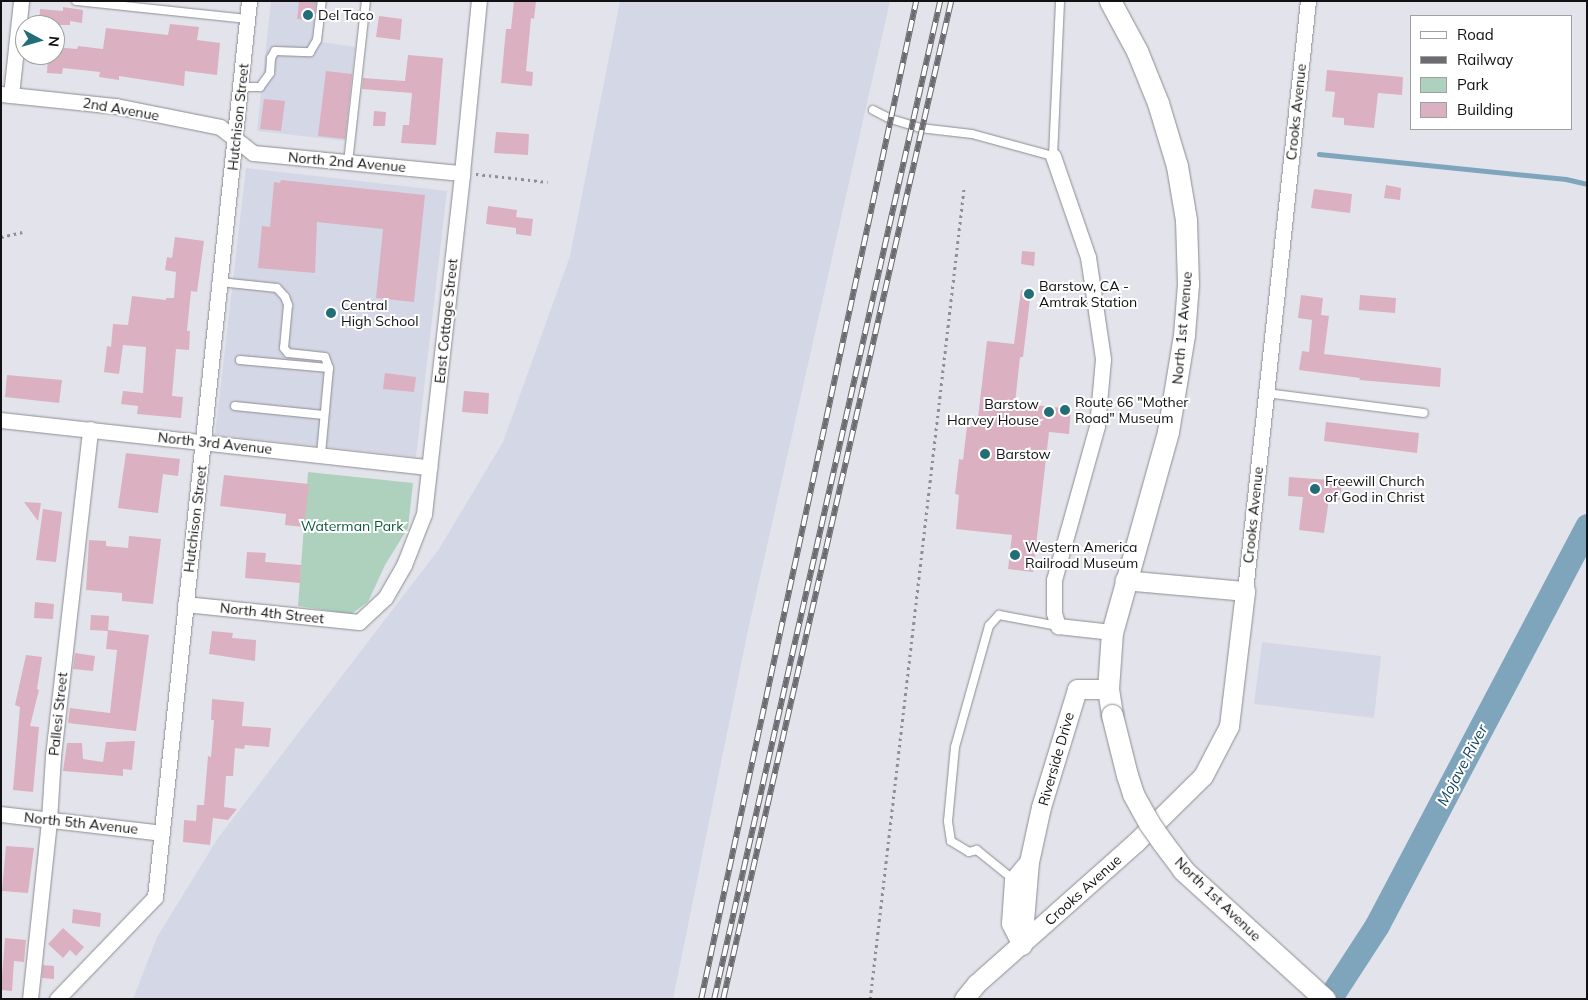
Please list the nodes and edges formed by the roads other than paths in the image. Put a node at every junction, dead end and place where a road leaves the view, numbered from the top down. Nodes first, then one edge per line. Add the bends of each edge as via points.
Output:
1 (21, 1) edge
2 (76, 1) edge
3 (249, 1) edge
4 (322, 1) edge
5 (366, 1) edge
6 (479, 1) edge
7 (1060, 1) edge
8 (1308, 1) edge
9 (1112, 4) edge
10 (248, 19) junction
11 (241, 87) junction
12 (6, 95) edge
13 (873, 110) dead end
14 (236, 140) junction
15 (1053, 156) junction
16 (348, 163) junction
17 (462, 173) junction
18 (220, 282) junction
19 (240, 360) dead end
20 (329, 368) junction
21 (1266, 393) junction
22 (235, 406) dead end
23 (1424, 413) dead end
24 (324, 415) junction
25 (1, 420) edge
26 (90, 429) junction
27 (204, 441) junction
28 (321, 454) junction
29 (429, 466) junction
30 (1125, 580) junction
31 (1245, 591) junction
32 (185, 604) junction
33 (359, 622) joint
34 (1058, 626) junction
35 (1112, 632) junction
36 (1108, 689) junction
37 (1, 814) edge
38 (49, 820) junction
39 (162, 832) junction
40 (1030, 862) junction
41 (1014, 880) junction
42 (1022, 945) junction
43 (30, 999) edge
44 (57, 999) edge
45 (964, 999) edge
46 (1325, 999) edge

1 - 12 street
2 - 10 lane
3 - 10 street, Hutchison Street
4 - 11 lane via 317,40 310,52 275,51 270,58 270,73 260,87
5 - 16 lane
6 - 17 street, East Cottage Street
7 - 15 lane
8 - 21 street, Crooks Avenue
9 - 30 main road, North 1st Avenue via 1137,51 1158,103 1177,166 1186,220 1188,275 1184,335 1168,432
10 - 11 street, Hutchison Street
11 - 14 street, Hutchison Street
12 - 14 street, 2nd Avenue via 116,106 220,127
13 - 15 lane via 920,128 972,134
14 - 16 street, North 2nd Avenue via 254,154
14 - 18 street, Hutchison Street
15 - 34 street via 1088,257 1103,359 1097,426 1054,580 1054,613
16 - 17 street, North 2nd Avenue
17 - 29 street, East Cottage Street
18 - 20 lane via 277,288 288,305 284,348 288,354 325,357
18 - 27 street, Hutchison Street
19 - 20 lane
20 - 24 lane
21 - 23 lane
21 - 31 street, Crooks Avenue
22 - 24 lane
24 - 28 lane
25 - 26 street, North 3rd Avenue
26 - 27 street, North 3rd Avenue
26 - 38 street, Pallesi Street via 53,756
27 - 28 street, North 3rd Avenue
27 - 32 street, Hutchison Street
28 - 29 street, North 3rd Avenue
29 - 33 street, East Cottage Street via 424,514 404,564 385,598
30 - 31 street
30 - 35 main road, North 1st Avenue
31 - 42 street, Crooks Avenue via 1229,726 1203,776 1136,843
32 - 33 street, North 4th Street
32 - 39 street, Hutchison Street
34 - 35 street
34 - 41 lane via 999,615 989,626 955,747 948,821 951,840 969,852 977,850
35 - 36 main road, North 1st Avenue
36 - 40 street, Riverside Drive via 1076,689 1042,807
36 - 46 main road, North 1st Avenue, bridge via 1125,768 1149,823 1184,870
37 - 38 street, North 5th Avenue
38 - 39 street, North 5th Avenue
38 - 43 street, Pallesi Street
39 - 44 street, Hutchison Street via 155,897
40 - 41 street, Riverside Drive
40 - 42 street, Riverside Drive
41 - 42 street via 1011,923
42 - 45 street via 976,984

